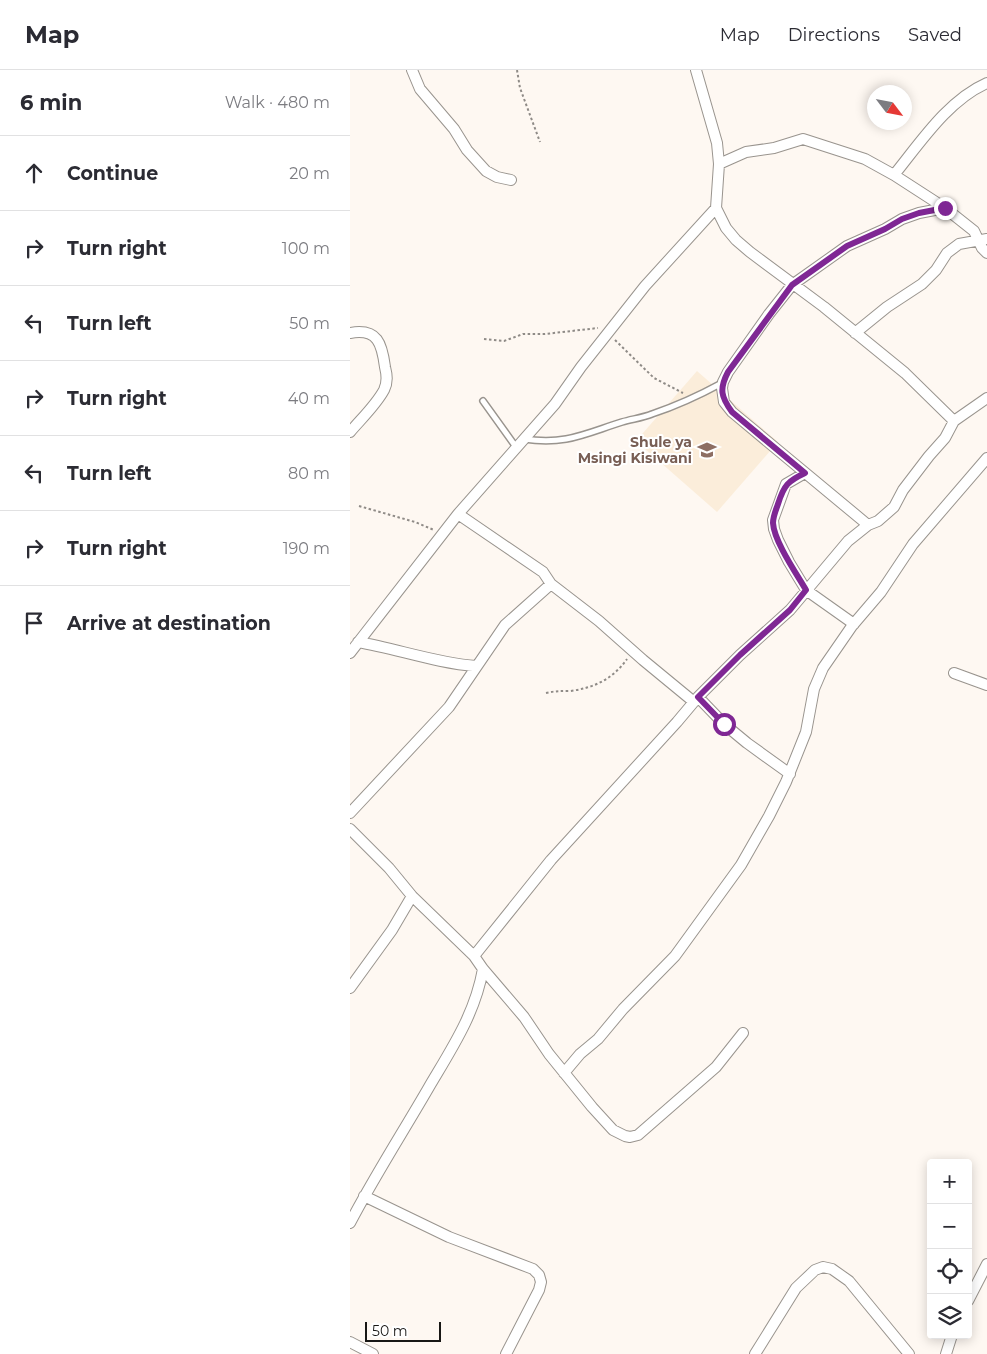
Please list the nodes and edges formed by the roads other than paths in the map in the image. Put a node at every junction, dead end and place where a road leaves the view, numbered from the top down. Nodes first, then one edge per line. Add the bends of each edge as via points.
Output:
1 (412, 70) edge
2 (696, 70) edge
3 (987, 83) edge
4 (719, 164) junction
5 (894, 175) junction
6 (511, 180) dead end
7 (716, 208) junction
8 (945, 208) junction
9 (983, 240) edge
10 (987, 253) edge
11 (792, 285) junction
12 (350, 333) edge
13 (855, 333) junction
14 (723, 382) junction
15 (987, 398) edge
16 (483, 401) dead end
17 (954, 421) junction
18 (350, 432) edge
19 (519, 443) junction
20 (987, 458) edge
21 (805, 473) junction
22 (458, 514) junction
23 (868, 525) junction
24 (551, 584) junction
25 (806, 590) junction
26 (854, 624) junction
27 (358, 642) junction
28 (350, 653) edge
29 (476, 666) junction
30 (954, 673) dead end
31 (987, 686) edge
32 (696, 699) junction
33 (790, 774) junction
34 (350, 813) edge
35 (350, 829) edge
36 (412, 896) junction
37 (474, 956) junction
38 (482, 969) junction
39 (350, 988) edge
40 (743, 1033) dead end
41 (564, 1073) junction
42 (364, 1196) junction
43 (350, 1223) edge
44 (987, 1264) edge
45 (983, 1283) edge
46 (972, 1296) edge
47 (951, 1339) edge
48 (350, 1342) edge
49 (373, 1354) edge
50 (506, 1354) edge
51 (755, 1354) edge
52 (909, 1354) edge
53 (946, 1354) edge

1 - 6 street via 420,89 454,129 466,150 486,171
2 - 4 street via 717,143
3 - 5 street via 972,91 939,120
4 - 5 street via 746,152 803,139 865,159
4 - 7 street
5 - 8 street
7 - 11 street via 736,240
7 - 19 street via 645,286 555,404
8 - 9 street
8 - 11 street via 902,219 847,246
9 - 10 street via 982,248
9 - 13 street via 959,244 947,253 922,284
11 - 13 street
11 - 14 street
12 - 18 street via 368,333 377,339 382,347 387,377 384,390
13 - 17 street via 905,373
14 - 19 lane via 650,415 578,438
14 - 21 street via 724,402 732,412
15 - 17 street
16 - 19 lane
17 - 23 street via 894,506 878,521
19 - 22 street
20 - 26 street via 913,544 882,592
21 - 23 street
21 - 25 street via 786,484 773,520 778,540
22 - 24 street via 531,562
22 - 27 street
23 - 25 street via 848,541
24 - 29 street via 505,625
24 - 32 street
25 - 26 street
25 - 32 street via 790,610
26 - 33 street via 823,668 814,689 806,732
27 - 28 street
27 - 29 street via 453,664
29 - 34 street via 449,707
30 - 31 street
32 - 33 street via 739,737
32 - 37 street via 551,860
33 - 41 street via 741,865 676,956
35 - 36 street
36 - 37 street
36 - 39 street
37 - 38 street
38 - 41 street via 524,1016
38 - 42 street via 472,1010 455,1044
40 - 41 street via 716,1067 638,1135 630,1137 613,1130
42 - 43 street
42 - 50 street via 449,1237 533,1269 540,1275 539,1290
44 - 45 street
45 - 46 street
47 - 53 street
48 - 49 street
51 - 52 street via 796,1288 815,1270 823,1267 832,1269 849,1281

